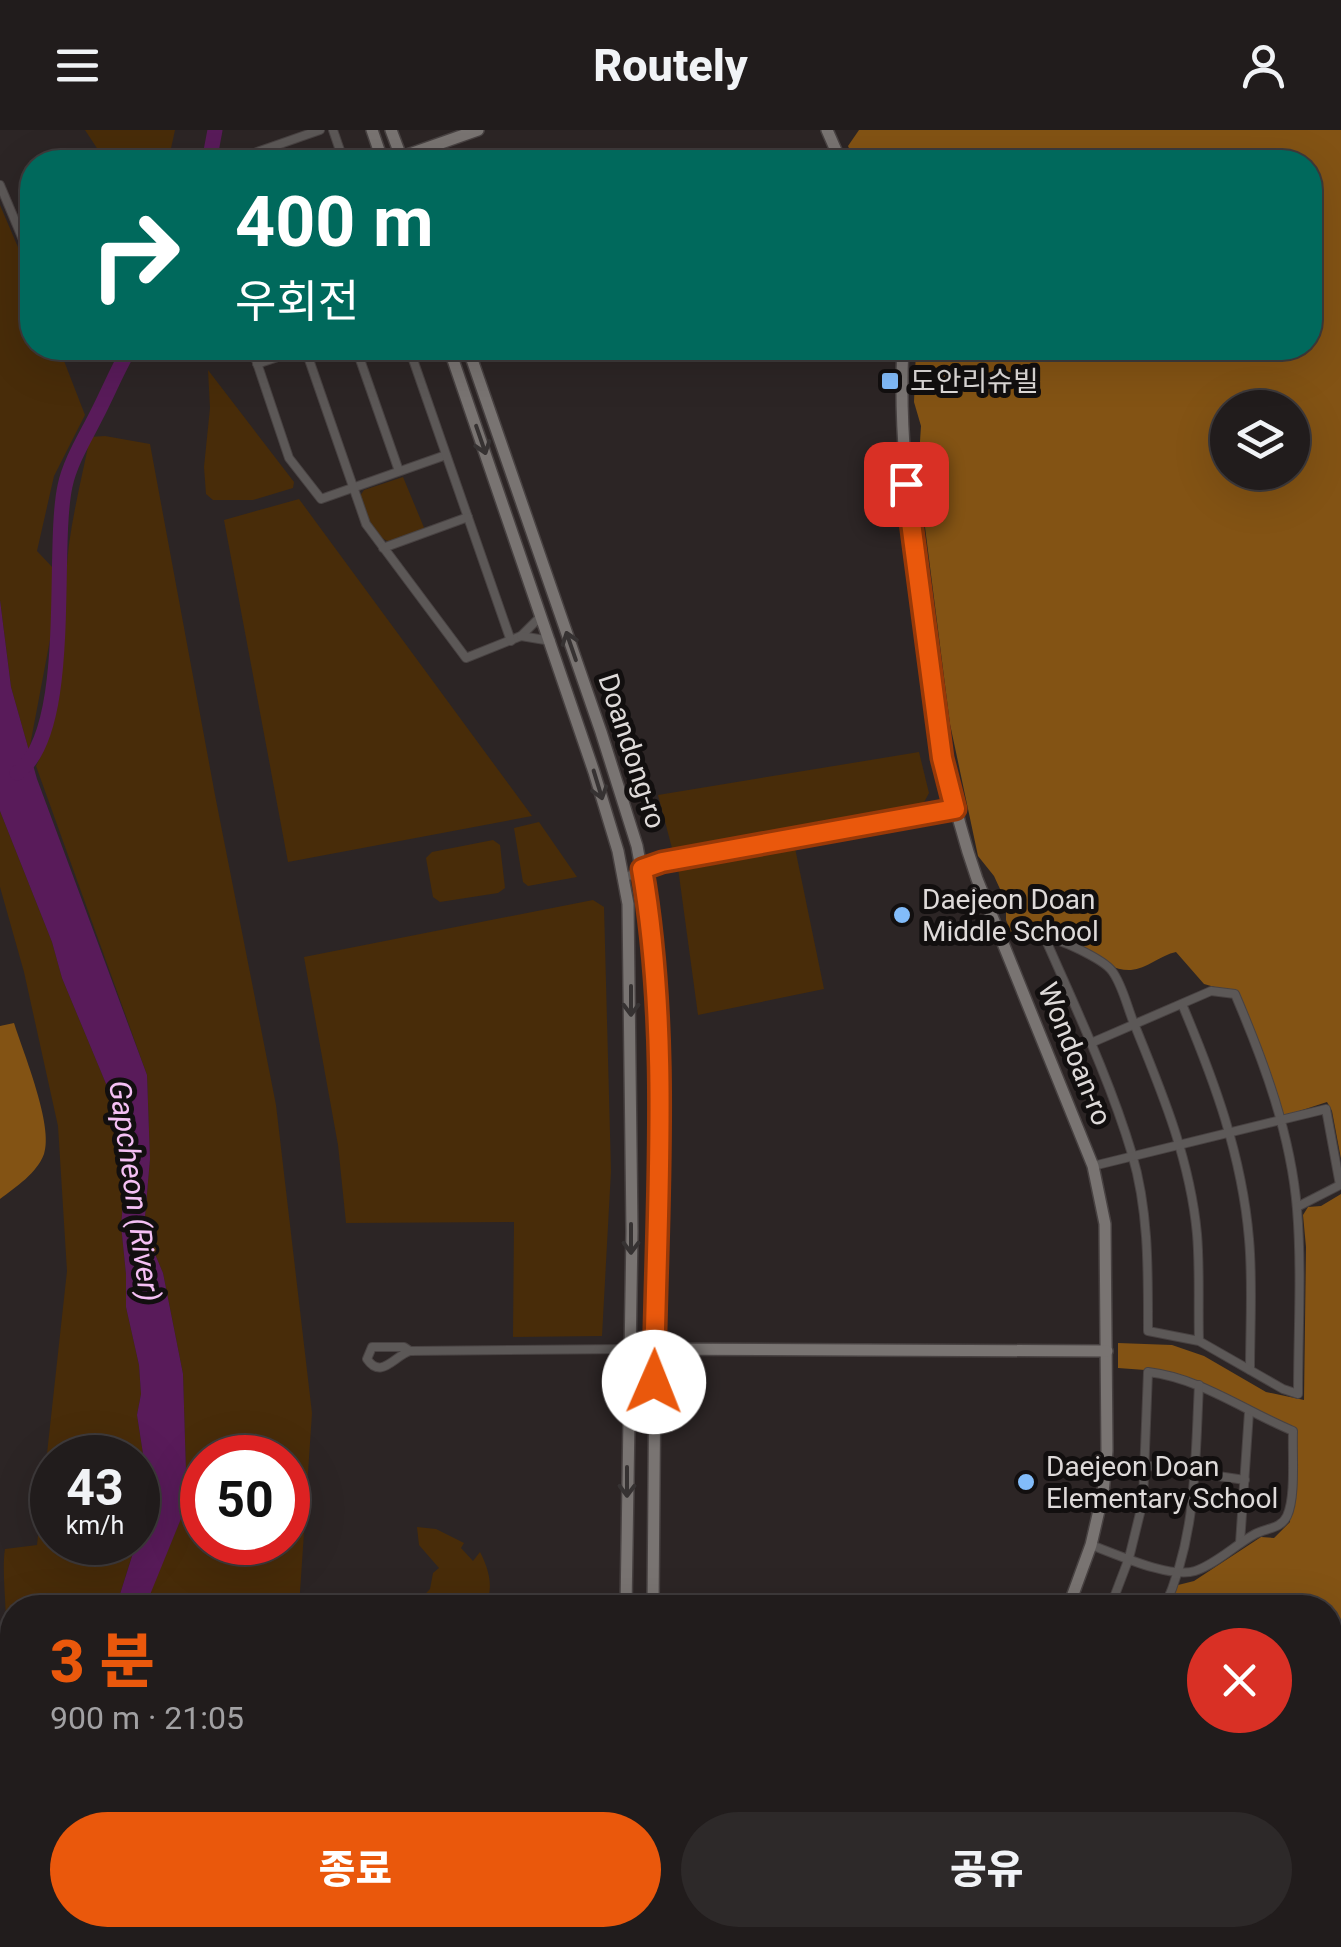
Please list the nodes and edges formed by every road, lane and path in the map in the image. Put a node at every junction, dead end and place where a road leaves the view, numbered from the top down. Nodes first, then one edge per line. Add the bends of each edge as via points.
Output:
1 (320, 130) edge
2 (478, 130) edge
3 (263, 150) edge
4 (427, 150) edge
5 (0, 185) edge
6 (20, 232) edge
7 (256, 360) edge
8 (269, 360) edge
9 (308, 360) edge
10 (360, 360) edge
11 (413, 360) edge
12 (453, 360) edge
13 (472, 360) edge
14 (904, 360) edge
15 (257, 364) junction
16 (446, 455) junction
17 (400, 471) junction
18 (352, 488) junction
19 (468, 517) junction
20 (384, 548) junction
21 (542, 615) junction
22 (521, 636) junction
23 (511, 641) junction
24 (551, 641) junction
25 (955, 809) junction
26 (642, 869) junction
27 (623, 878) junction
28 (1182, 1004) junction
29 (1134, 1025) junction
30 (1090, 1043) junction
31 (1280, 1120) junction
32 (1231, 1132) junction
33 (1181, 1144) junction
34 (1133, 1154) junction
35 (1093, 1166) junction
36 (1297, 1207) junction
37 (1199, 1341) junction
38 (410, 1350) junction
39 (630, 1350) junction
40 (655, 1350) junction
41 (1107, 1351) junction
42 (1250, 1370) junction
43 (1199, 1385) junction
44 (1248, 1412) junction
45 (1143, 1464) junction
46 (1197, 1471) junction
47 (1245, 1480) junction
48 (1240, 1543) junction
49 (1090, 1545) junction
50 (1129, 1558) junction
51 (1177, 1574) junction
52 (626, 1595) edge
53 (653, 1595) edge
54 (1073, 1595) edge
55 (1115, 1595) edge
56 (1169, 1595) edge

1 - 3 street
2 - 4 main road
5 - 6 street
7 - 15 street
8 - 15 street
9 - 18 street
10 - 17 street
11 - 16 street
12 -> 21 main road, Doandong-ro
26 -> 13 main road, Doandong-ro
14 - 25 main road, Wondoan-ro via 910,518 942,758
15 - 18 street via 289,458 321,498
16 - 17 street
16 - 19 street
17 - 18 street
18 - 20 street
19 - 20 street
19 - 23 street
20 - 23 street via 466,658
21 - 22 street
21 - 24 main road, Doandong-ro
22 - 23 street
22 - 24 street
24 -> 27 main road, Doandong-ro
25 - 26 street
25 - 35 main road, Wondoan-ro
26 - 27 street
26 - 40 main road, Doandong-ro via 657,1006
27 -> 39 main road, Doandong-ro via 631,954
28 - 29 street
28 - 31 street via 1211,991 1235,994
28 - 32 street
29 - 30 street
29 - 30 street via 1112,970 1056,937 1045,938
29 - 33 street
30 - 34 street
31 - 32 street
31 - 36 street
31 - 36 street via 1326,1108 1340,1185
32 - 33 street
32 - 42 street via 1249,1240
33 - 34 street
33 - 37 street via 1196,1232
34 - 35 street
34 - 37 street via 1146,1232 1148,1331
35 - 41 main road, Wondoan-ro via 1106,1241
36 - 42 street via 1298,1394
37 - 42 street
38 - 38 street via 372,1346 367,1359 384,1368
38 - 39 street
39 - 40 main road
39 -> 52 main road, Doandong-ro
40 - 41 main road
40 - 53 main road, Doandong-ro
41 - 49 main road, Wondoan-ro via 1104,1479
43 - 44 street
43 - 45 street via 1148,1372
43 - 46 street
44 - 47 street
44 - 48 street via 1293,1431 1290,1506 1278,1526
45 - 46 street
45 - 50 street via 1143,1501
46 - 47 street
46 - 51 street
47 - 48 street
48 - 51 street
49 - 50 street
49 - 54 main road, Wondoan-ro
50 - 51 street
50 - 55 street
51 - 56 street

